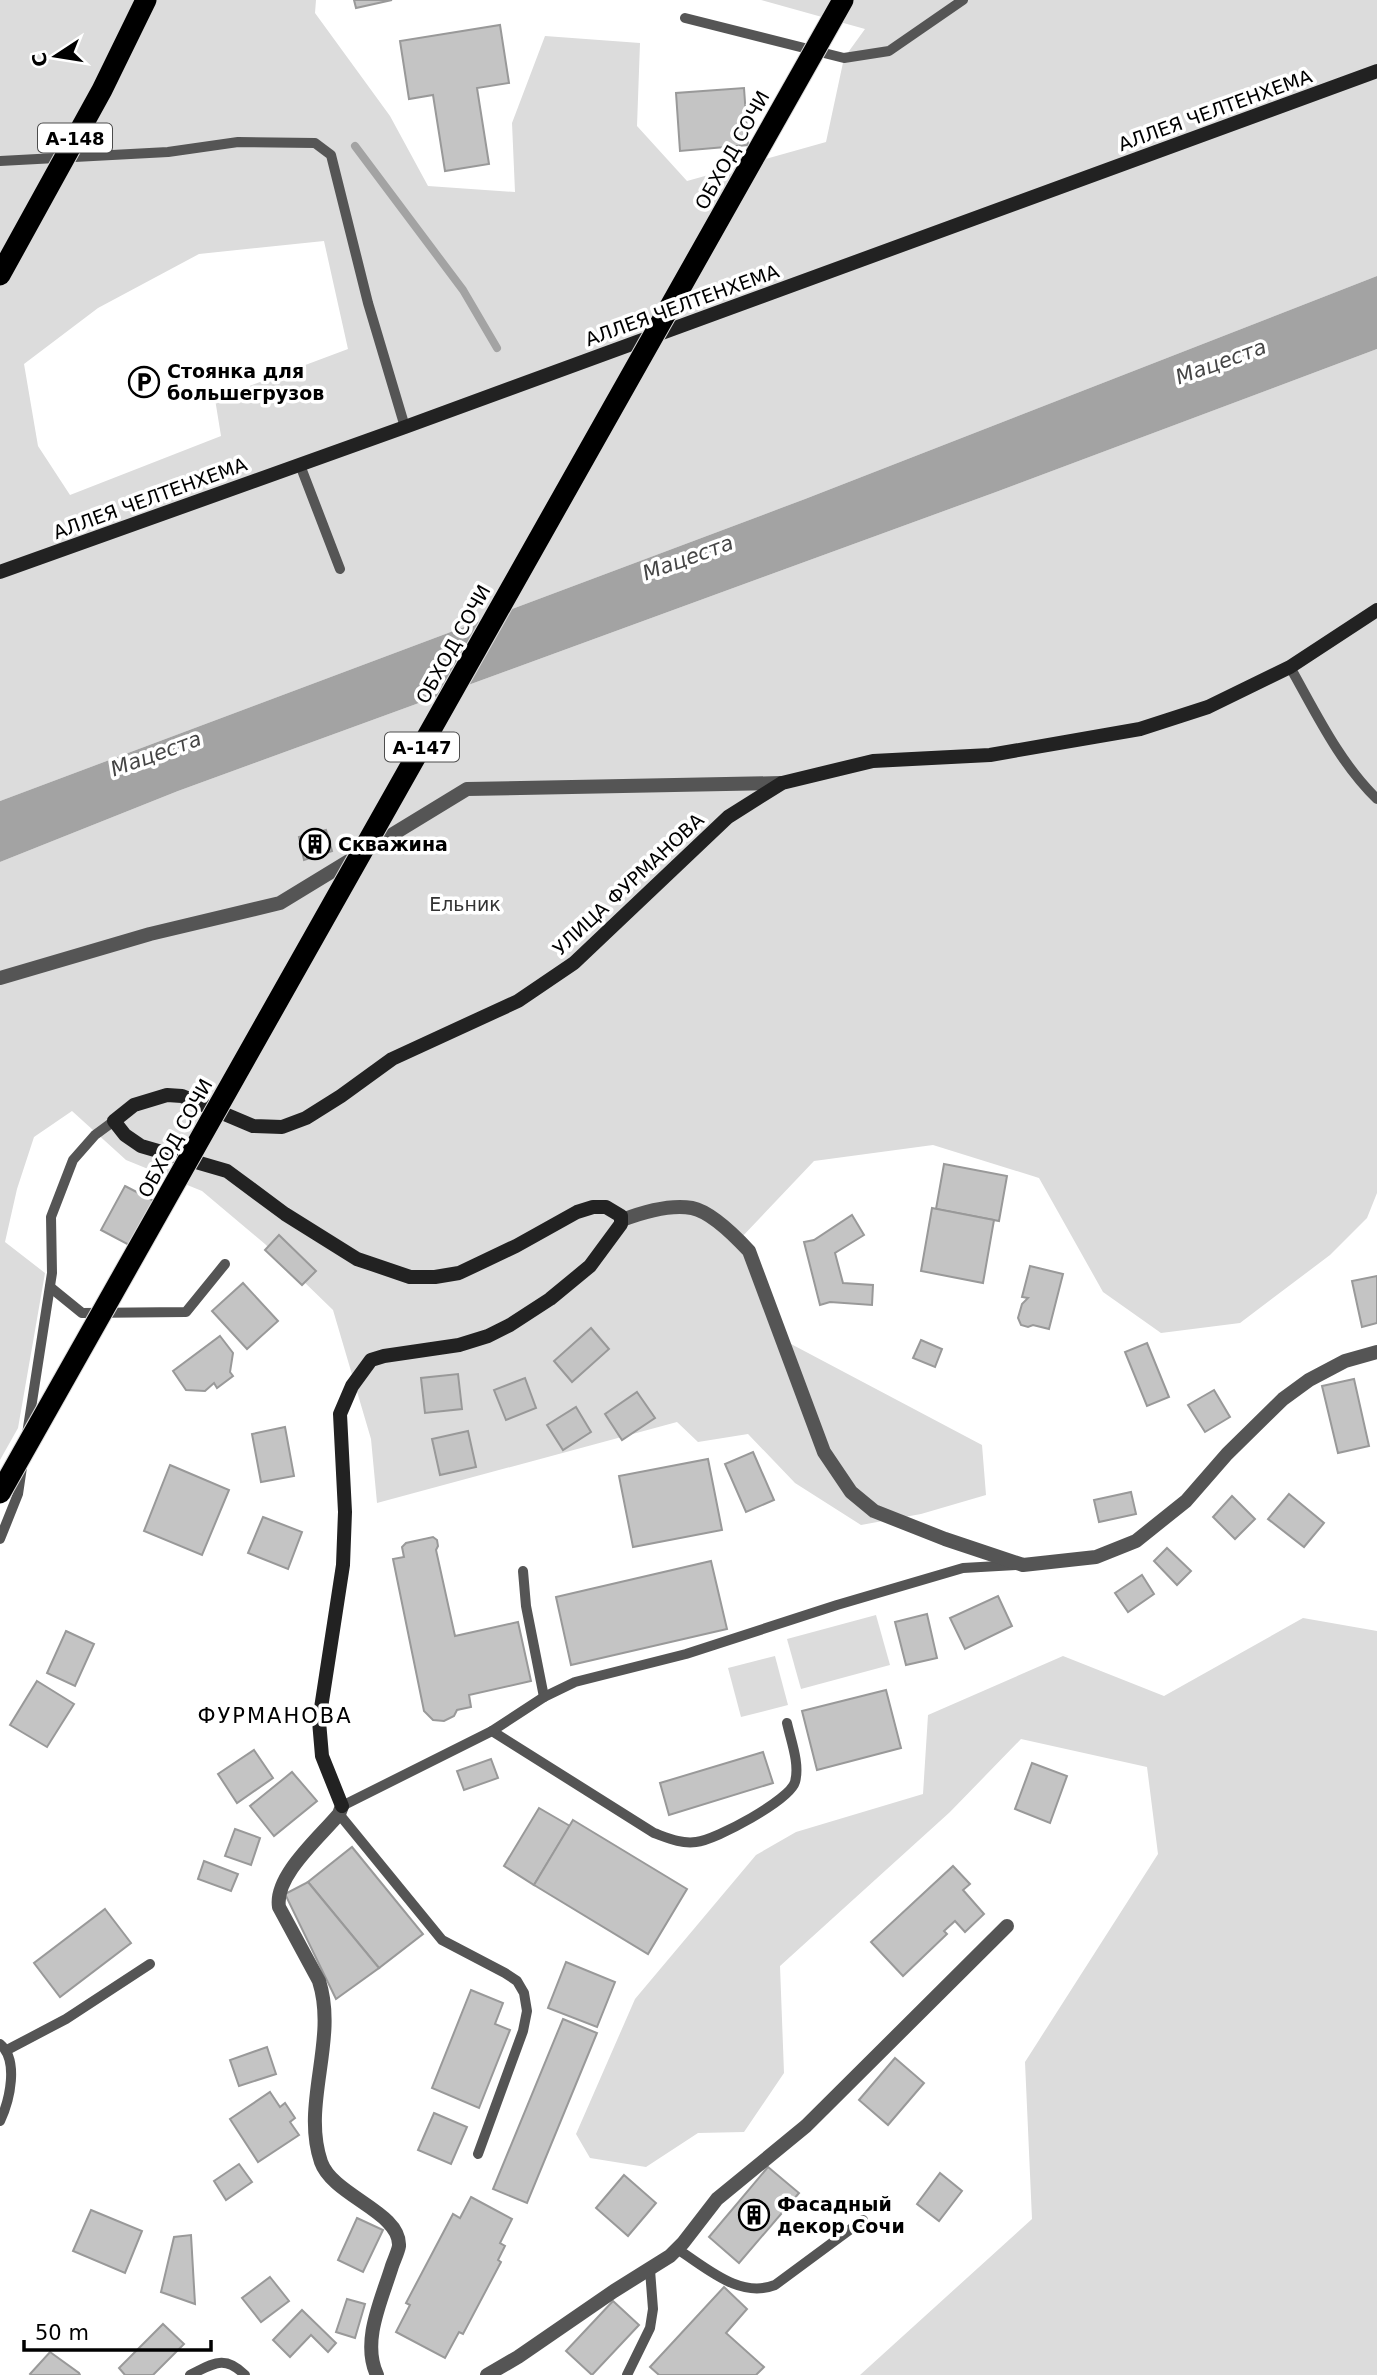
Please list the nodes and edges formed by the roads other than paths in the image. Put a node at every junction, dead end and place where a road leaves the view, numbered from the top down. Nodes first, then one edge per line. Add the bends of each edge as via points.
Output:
1 (146, 0) edge
2 (843, 0) edge
3 (963, 0) edge
4 (685, 18) dead end
5 (1377, 71) edge
6 (0, 161) edge
7 (0, 275) edge
8 (405, 427) junction
9 (300, 465) junction
10 (340, 569) dead end
11 (0, 572) edge
12 (1377, 610) edge
13 (1290, 667) junction
14 (782, 783) junction
15 (1377, 799) edge
16 (0, 978) edge
17 (114, 1121) junction
18 (622, 1220) junction
19 (225, 1264) dead end
20 (50, 1287) junction
21 (1377, 1352) edge
22 (0, 1493) edge
23 (0, 1539) edge
24 (1023, 1565) junction
25 (523, 1571) dead end
26 (544, 1697) junction
27 (787, 1723) dead end
28 (492, 1731) junction
29 (341, 1810) junction
30 (1007, 1926) dead end
31 (150, 1964) dead end
32 (4, 2047) edge
33 (0, 2121) edge
34 (478, 2154) dead end
35 (863, 2220) dead end
36 (677, 2249) junction
37 (650, 2270) junction
38 (190, 2375) edge
39 (245, 2375) edge
40 (377, 2375) edge
41 (487, 2375) edge
42 (627, 2375) edge

1 - 7 highway, А-148, bridge
2 - 22 highway, ОБХОД СОЧИ / А-147, bridge
3 - 4 lane via 889,51 844,58
5 - 8 street, АЛЛЕЯ ЧЕЛТЕНХЕМА
6 - 8 lane via 168,152 238,142 315,143 331,155
8 - 9 street, АЛЛЕЯ ЧЕЛТЕНХЕМА
9 - 10 lane
9 - 11 street, АЛЛЕЯ ЧЕЛТЕНХЕМА
12 - 13 street, УЛИЦА ФУРМАНОВА
13 - 14 street, УЛИЦА ФУРМАНОВА via 1208,707 1140,729 990,755 873,761
13 - 15 lane via 1335,747
14 - 16 street, УЛИЦА ФУРМАНОВА via 467,789 280,903 150,934
14 - 17 street, УЛИЦА ФУРМАНОВА via 728,817 574,963 518,1001 392,1059 306,1118 282,1127 253,1126 183,1096 167,1095 134,1105
17 - 18 street via 141,1146 227,1171 357,1259 410,1277 459,1273 593,1207 616,1211
17 - 20 lane via 73,1160 51,1217
18 - 24 street via 663,1209 693,1208 726,1227 749,1251 824,1452 851,1492 874,1511
18 - 29 street via 590,1266 510,1325 459,1345 371,1360 352,1385 340,1414 343,1565 319,1721 322,1756
19 - 20 lane via 186,1312 82,1313
20 - 23 lane via 18,1494
21 - 24 street via 1345,1360 1283,1399 1186,1501 1136,1541 1096,1558
24 - 26 lane via 963,1568 687,1654 575,1682
25 - 26 lane
26 - 28 lane
27 - 28 lane via 796,1768 793,1788 714,1838 695,1842 674,1841 654,1833
28 - 29 lane
29 - 34 lane via 442,1940 505,1973 524,1993 523,2031
29 - 40 street via 284,1878 277,1897 323,1993 315,2124 322,2167 346,2192 388,2221 399,2245 372,2332
30 - 36 street via 806,2126 717,2199
31 - 32 lane via 66,2019
32 - 33 lane via 11,2063
35 - 36 lane via 766,2289 741,2287
36 - 37 street
37 - 41 street
37 - 42 lane via 650,2328
38 - 39 lane via 223,2361

